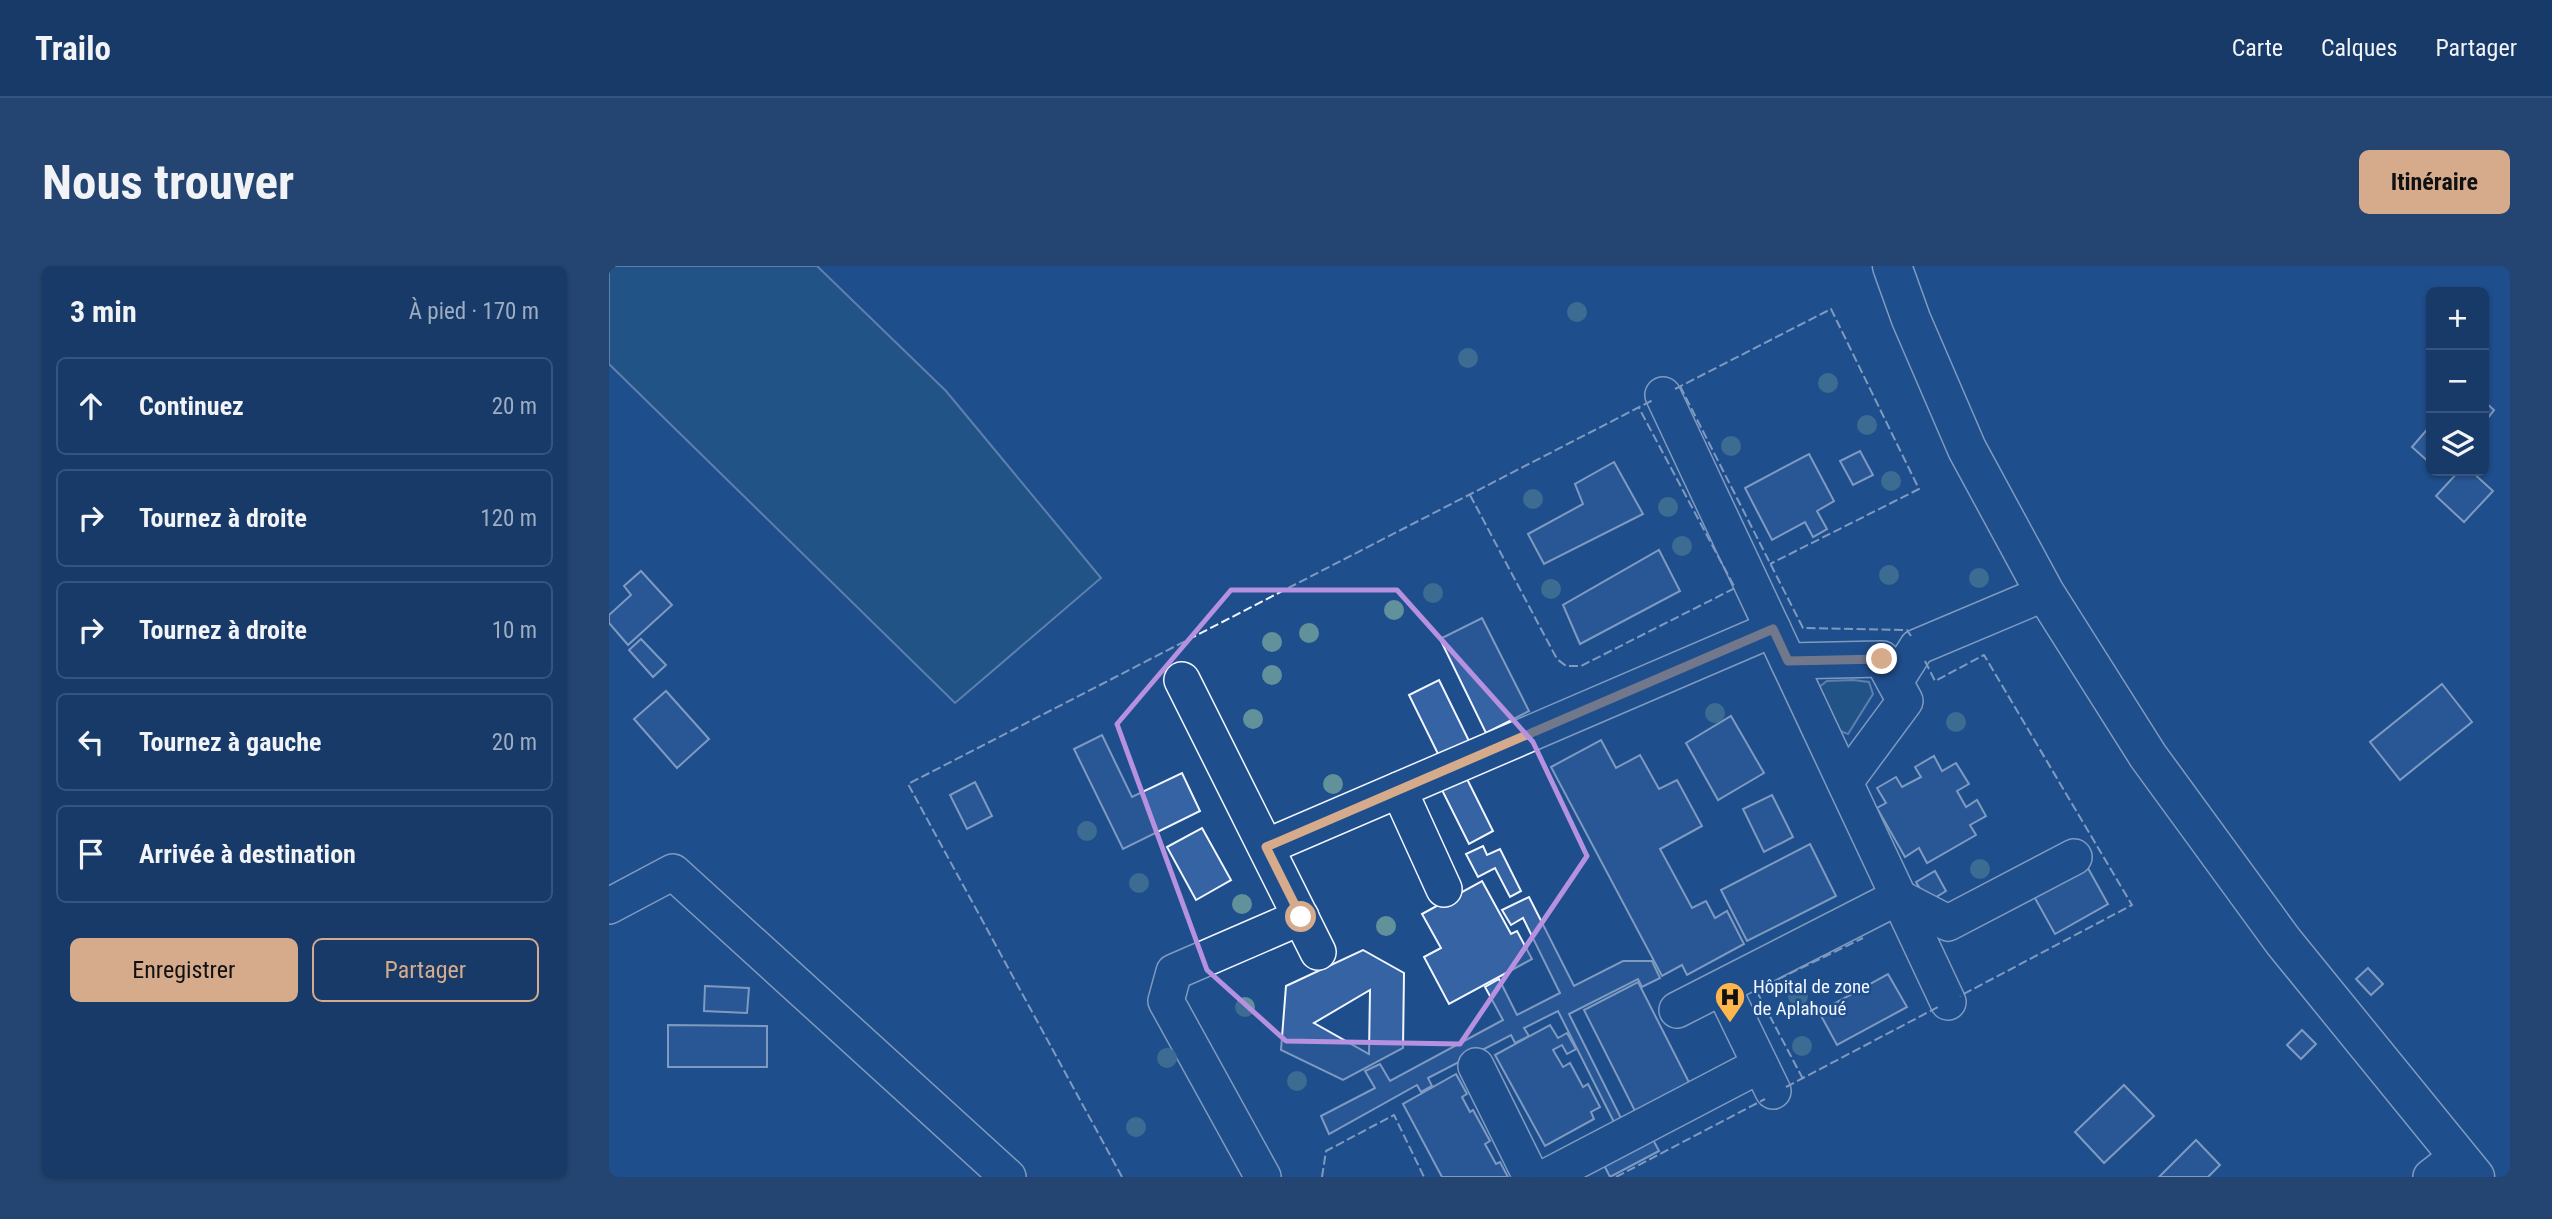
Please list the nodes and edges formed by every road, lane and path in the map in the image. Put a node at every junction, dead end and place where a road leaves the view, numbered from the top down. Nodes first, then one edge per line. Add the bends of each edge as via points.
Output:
1 (1892, 266) edge
2 (1663, 395) dead end
3 (2045, 593) junction
4 (1773, 629) junction
5 (1788, 661) junction
6 (1182, 680) dead end
7 (1895, 682) junction
8 (1845, 782) junction
9 (1399, 790) junction
10 (1266, 847) junction
11 (2074, 857) dead end
12 (1444, 889) dead end
13 (1898, 897) junction
14 (609, 906) edge
15 (1301, 917) junction
16 (1318, 952) dead end
17 (1723, 988) junction
18 (1948, 1002) dead end
19 (1677, 1010) dead end
20 (1476, 1066) dead end
21 (2455, 1170) edge
22 (1008, 1177) edge
23 (1263, 1177) edge
24 (1531, 1177) edge
25 (1546, 1177) edge

1 - 3 main road via 1967,449
2 - 4 street
3 - 7 street via 1917,647
3 - 21 main road via 2148,756
4 - 5 street
4 - 9 street
5 - 7 street via 1882,659
5 - 8 street
6 - 10 street
7 - 8 street via 1905,701
8 - 13 street
9 - 10 street
9 - 12 street
10 - 15 street
11 - 13 street via 1948,923
13 - 17 street
13 - 18 street
14 - 22 street via 673,872
15 - 16 street
15 - 23 street via 1174,972 1166,1001
17 - 19 street
17 - 25 street via 1766,1078 1574,1148
20 - 24 street

